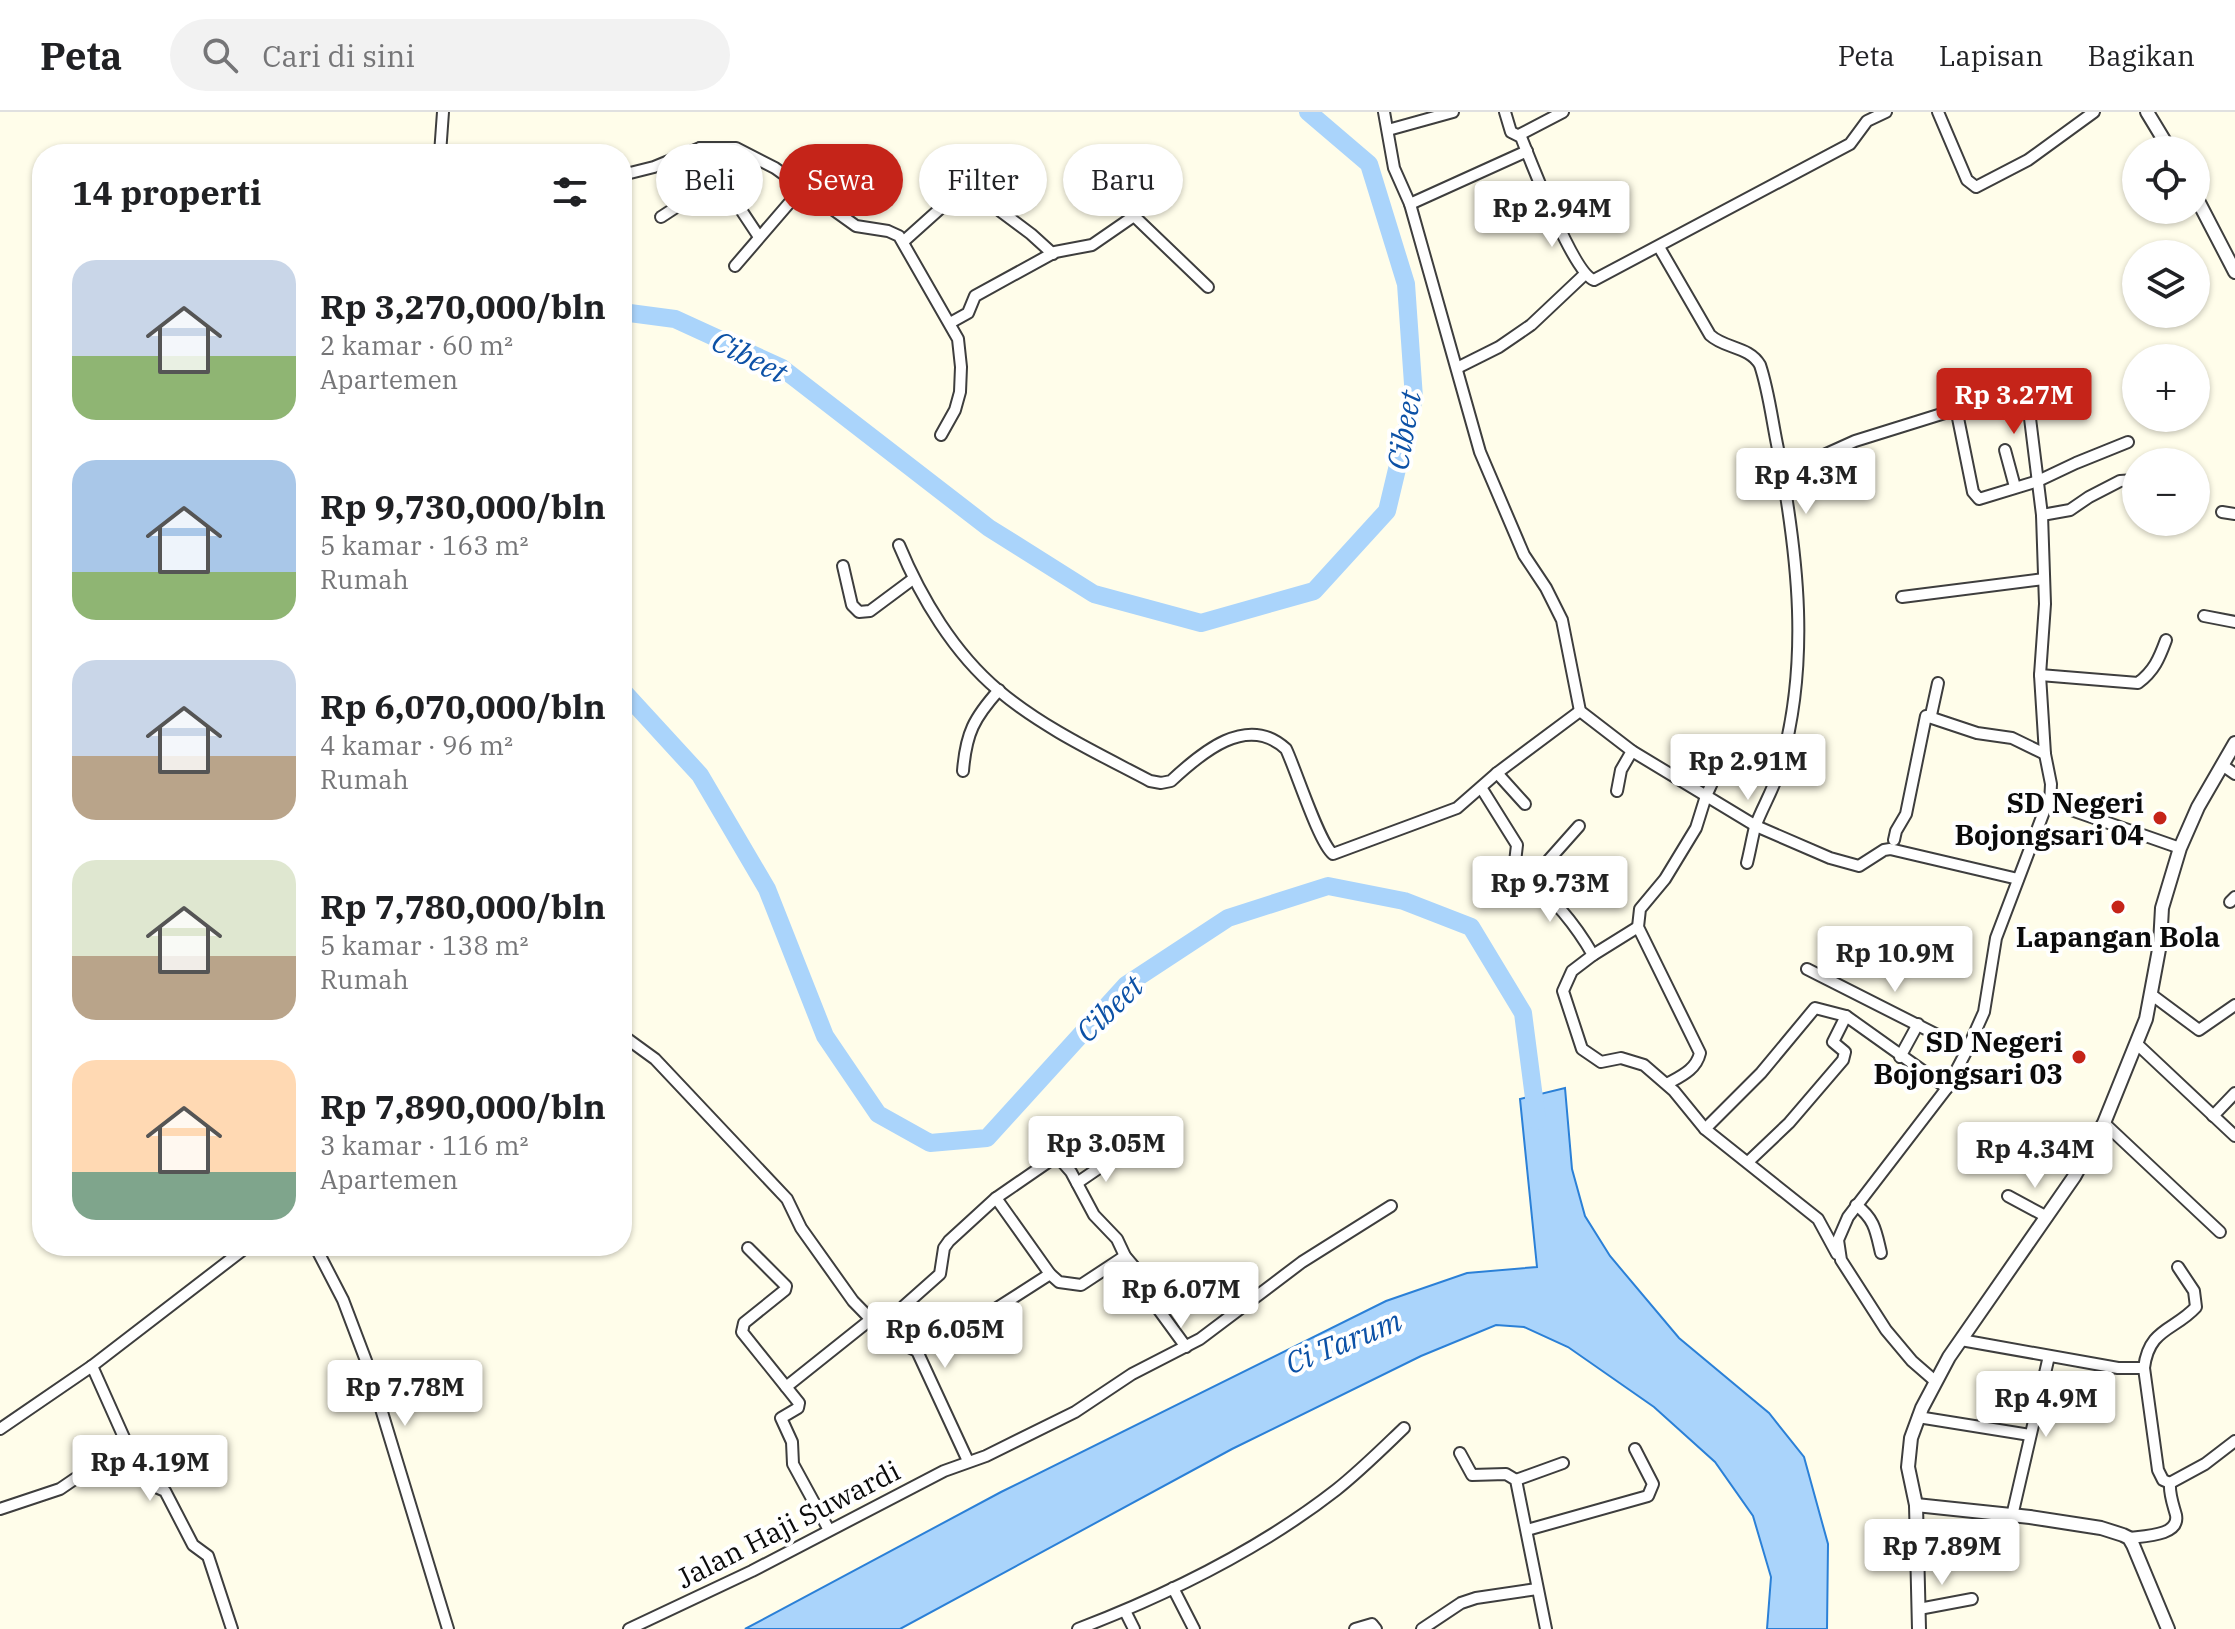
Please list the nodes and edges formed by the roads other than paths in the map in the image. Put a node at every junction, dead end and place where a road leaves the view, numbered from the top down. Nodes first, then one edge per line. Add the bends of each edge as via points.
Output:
1 (443, 112) edge
2 (1384, 112) edge
3 (1453, 112) edge
4 (1505, 112) edge
5 (1563, 112) edge
6 (1886, 112) edge
7 (1938, 112) edge
8 (2094, 112) edge
9 (2147, 112) edge
10 (1388, 130) junction
11 (1519, 135) junction
12 (2162, 136) edge
13 (441, 144) edge
14 (1527, 151) junction
15 (656, 166) edge
16 (632, 172) edge
17 (1410, 204) junction
18 (779, 214) edge
19 (745, 216) edge
20 (842, 216) edge
21 (2210, 224) edge
22 (759, 237) junction
23 (904, 241) junction
24 (1659, 247) junction
25 (1053, 254) junction
26 (735, 266) dead end
27 (2235, 272) edge
28 (1584, 275) junction
29 (1208, 287) dead end
30 (950, 323) junction
31 (1457, 368) junction
32 (2026, 386) dead end
33 (941, 435) dead end
34 (2128, 442) dead end
35 (2005, 450) dead end
36 (1782, 474) junction
37 (2038, 481) junction
38 (2122, 481) edge
39 (2015, 487) junction
40 (2222, 512) dead end
41 (2235, 514) edge
42 (2042, 515) junction
43 (899, 545) dead end
44 (843, 566) dead end
45 (913, 579) junction
46 (2044, 579) junction
47 (1902, 597) dead end
48 (2204, 616) dead end
49 (2235, 622) edge
50 (2166, 640) dead end
51 (2040, 675) junction
52 (1938, 683) dead end
53 (999, 690) junction
54 (1580, 711) junction
55 (1931, 715) junction
56 (2235, 743) edge
57 (1632, 751) junction
58 (2045, 754) junction
59 (1722, 761) dead end
60 (2222, 765) junction
61 (963, 771) dead end
62 (1497, 773) junction
63 (2235, 774) edge
64 (1482, 789) junction
65 (1617, 791) dead end
66 (1706, 796) junction
67 (1525, 804) dead end
68 (2050, 805) junction
69 (1579, 826) dead end
70 (1756, 826) junction
71 (1894, 840) dead end
72 (2180, 848) junction
73 (1747, 863) dead end
74 (2018, 879) junction
75 (1531, 880) junction
76 (1638, 927) junction
77 (1593, 955) junction
78 (1807, 969) dead end
79 (2152, 995) junction
80 (2235, 1005) edge
81 (1846, 1016) junction
82 (1918, 1024) junction
83 (632, 1042) edge
84 (2137, 1044) junction
85 (1967, 1050) junction
86 (1900, 1057) junction
87 (1667, 1084) junction
88 (1947, 1088) junction
89 (2235, 1093) edge
90 (2213, 1116) junction
91 (2104, 1123) junction
92 (1705, 1129) junction
93 (2235, 1136) edge
94 (1115, 1157) dead end
95 (1748, 1162) junction
96 (1077, 1183) junction
97 (2008, 1196) dead end
98 (996, 1198) junction
99 (1856, 1205) junction
100 (1391, 1206) dead end
101 (2047, 1217) junction
102 (2220, 1232) dead end
103 (748, 1248) dead end
104 (1881, 1253) dead end
105 (235, 1256) edge
106 (320, 1256) edge
107 (1125, 1256) junction
108 (1841, 1260) junction
109 (2178, 1267) dead end
110 (1050, 1274) junction
111 (870, 1320) junction
112 (886, 1334) junction
113 (1961, 1340) junction
114 (1186, 1347) junction
115 (917, 1351) junction
116 (2049, 1356) junction
117 (92, 1366) junction
118 (2144, 1368) junction
119 (1935, 1381) junction
120 (786, 1387) junction
121 (1918, 1417) junction
122 (1404, 1428) dead end
123 (0, 1429) edge
124 (2030, 1435) junction
125 (2235, 1441) edge
126 (1635, 1449) dead end
127 (130, 1451) junction
128 (1460, 1453) dead end
129 (968, 1461) junction
130 (1563, 1463) dead end
131 (1516, 1480) junction
132 (2170, 1483) junction
133 (1916, 1505) junction
134 (0, 1509) edge
135 (2012, 1516) junction
136 (829, 1530) junction
137 (1527, 1530) junction
138 (2129, 1538) junction
139 (1173, 1588) junction
140 (1537, 1589) junction
141 (1972, 1599) dead end
142 (1919, 1609) junction
143 (1125, 1611) junction
144 (232, 1629) edge
145 (448, 1629) edge
146 (629, 1629) edge
147 (1078, 1629) edge
148 (1134, 1629) edge
149 (1194, 1629) edge
150 (1355, 1629) edge
151 (1376, 1629) edge
152 (1422, 1629) edge
153 (1546, 1629) edge
154 (1919, 1629) edge
155 (2168, 1629) edge

1 - 13 street
2 - 10 street
3 - 10 street
4 - 11 street via 1511,132
5 - 11 street
6 - 24 street via 1867,121 1850,144
7 - 8 street via 1967,180 1976,187 2028,160
9 - 12 street
10 - 17 street via 1394,168
11 - 14 street
14 - 17 street
14 - 28 street
15 - 16 street
17 - 31 street
18 - 22 street
19 - 22 street
20 - 23 street via 856,226 888,231
21 - 27 street
22 - 26 street
23 - 25 street via 968,187
23 - 30 street
24 - 28 street via 1599,279
24 - 36 street via 1710,335 1753,355 1760,365
25 - 29 street via 1092,245 1134,216
25 - 30 street via 975,296 968,313
28 - 31 street via 1531,325
30 - 33 street via 960,350 960,392
31 - 54 street via 1491,481 1524,555 1562,620
32 - 37 street
34 - 37 street
35 - 39 street
36 - 39 street via 1855,441 1948,412 1958,418 1975,497 1986,499
36 - 70 street via 1798,590 1798,662 1779,772
37 - 39 street
37 - 42 street
38 - 42 street via 2070,510
40 - 41 street
42 - 46 street
43 - 45 street
44 - 45 street via 852,605 859,612 870,611
45 - 53 street via 965,657
46 - 47 street
46 - 51 street
48 - 49 street
50 - 51 street via 2158,663 2138,683
51 - 58 street
52 - 55 street
53 - 61 street via 978,714
53 - 64 street via 1070,738 1150,781 1171,781 1231,736 1258,735 1279,742 1333,854 1457,808
54 - 57 street
54 - 62 street
55 - 58 street via 1977,733 2012,738
55 - 71 street via 1924,719 1906,814
56 - 60 street
57 - 65 street
57 - 66 street
58 - 68 street
59 - 66 street
60 - 63 street
60 - 72 street
62 - 64 street
62 - 67 street
64 - 75 street via 1517,845 1517,869
66 - 70 street
66 - 76 street via 1690,839 1640,909
68 - 72 street
68 - 74 street
69 - 75 street
70 - 73 street
70 - 74 street via 1853,866 1890,849
72 - 79 street via 2162,908
74 - 85 street via 1996,938 1984,1012
75 - 77 street
76 - 77 street
76 - 87 street via 1700,1053 1687,1073
77 - 87 street via 1572,971 1563,991 1582,1049 1601,1062 1621,1058 1644,1065
78 - 82 street
79 - 80 street via 2199,1030
79 - 84 street
81 - 86 street
81 - 92 street via 1815,1008
81 - 95 street via 1833,1042 1845,1052 1843,1060
82 - 85 street
82 - 86 street
83 - 111 street via 655,1059 787,1199 801,1228
84 - 90 street
84 - 91 street
85 - 88 street
86 - 88 street
87 - 92 street
88 - 99 street
89 - 90 street
90 - 93 street
91 - 101 street
91 - 102 street
92 - 95 street
94 - 96 street
95 - 108 street via 1818,1219
96 - 98 street via 1057,1156
96 - 107 street
97 - 101 street
98 - 110 street
98 - 112 street via 945,1245 940,1274 904,1306
99 - 104 street via 1873,1222
99 - 108 street via 1841,1229
100 - 114 street, Jalan Haji Suwardi via 1302,1262
101 - 113 street
103 - 120 street via 786,1286 744,1323 742,1332
105 - 117 street
106 - 145 street via 368,1366
107 - 110 street via 1081,1285 1059,1282
107 - 114 street
108 - 119 street via 1898,1347
109 - 118 street via 2194,1291 2196,1307 2152,1341
110 - 115 street
111 - 112 street
111 - 120 street
112 - 115 street
113 - 116 street
113 - 119 street
114 - 129 street, Jalan Haji Suwardi via 1123,1379 1075,1412
115 - 129 street
116 - 118 street
116 - 124 street
117 - 123 street
117 - 127 street
118 - 132 street via 2158,1470
119 - 121 street
120 - 136 street via 799,1403 781,1418 792,1442 793,1464
121 - 124 street
121 - 133 street via 1908,1467
122 - 139 street via 1315,1505
124 - 135 street
125 - 132 street
126 - 137 street via 1653,1484 1648,1496
127 - 134 street via 60,1489
127 - 144 street via 149,1484 165,1491 193,1545 208,1556
128 - 131 street via 1472,1475 1506,1474
129 - 136 street, Jalan Haji Suwardi
130 - 131 street
131 - 137 street
132 - 138 street via 2174,1526
133 - 135 street
133 - 142 street
135 - 138 street via 2106,1529
136 - 146 street, Jalan Haji Suwardi
137 - 140 street
138 - 155 street
139 - 143 street
139 - 149 street
140 - 152 street via 1461,1603
140 - 153 street
141 - 142 street
142 - 154 street
143 - 147 street
143 - 148 street
150 - 151 street via 1372,1624

